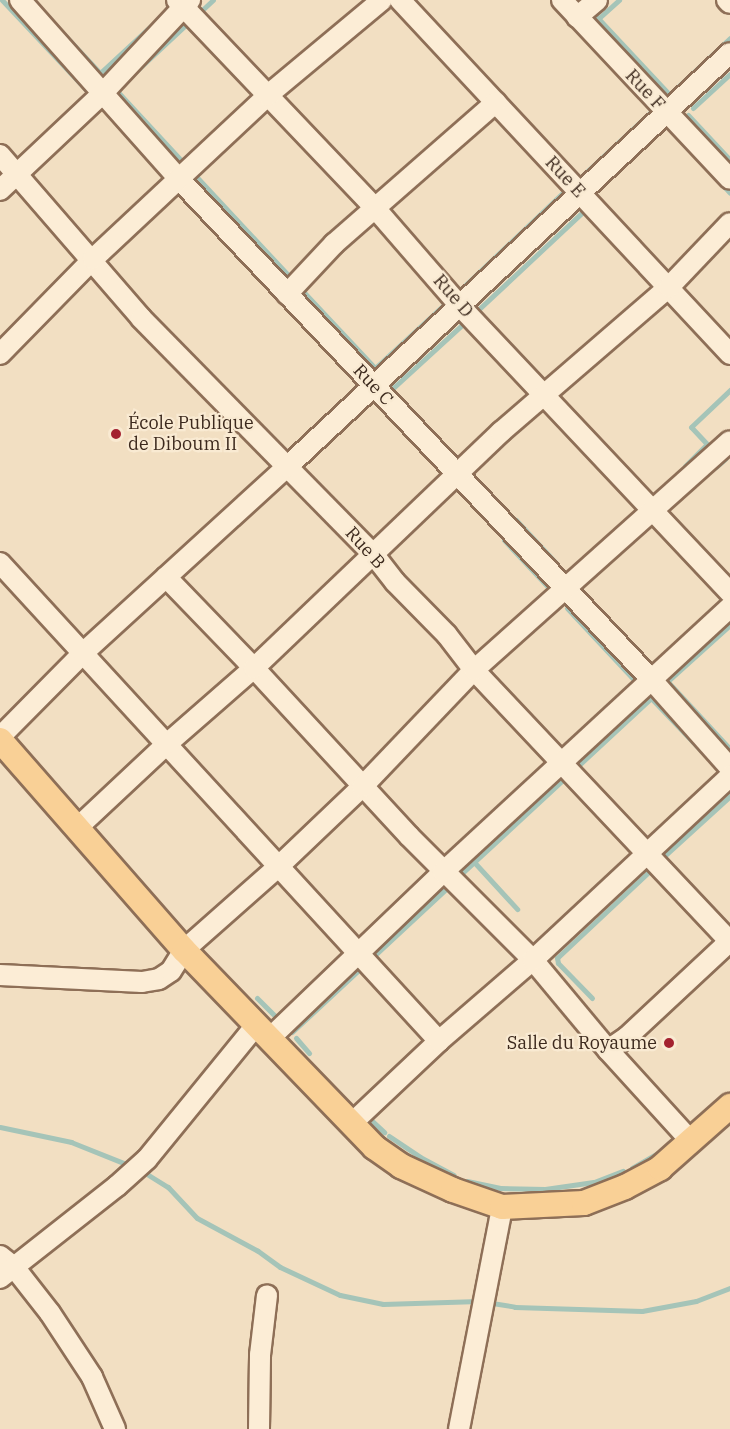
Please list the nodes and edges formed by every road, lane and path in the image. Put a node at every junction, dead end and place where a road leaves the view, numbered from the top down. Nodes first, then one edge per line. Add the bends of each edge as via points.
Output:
1 (20, 0) edge
2 (382, 0) edge
3 (400, 0) edge
4 (562, 0) edge
5 (597, 0) edge
6 (183, 2) edge
7 (577, 17) junction
8 (730, 53) edge
9 (102, 94) junction
10 (268, 95) junction
11 (496, 102) junction
12 (666, 112) junction
13 (0, 155) edge
14 (18, 174) junction
15 (178, 178) junction
16 (730, 178) edge
17 (0, 190) edge
18 (579, 192) junction
19 (375, 208) junction
20 (730, 223) edge
21 (93, 259) junction
22 (669, 287) junction
23 (287, 294) junction
24 (459, 305) junction
25 (0, 354) edge
26 (730, 354) edge
27 (374, 386) junction
28 (545, 396) junction
29 (730, 441) edge
30 (287, 467) junction
31 (457, 475) junction
32 (654, 509) junction
33 (374, 555) junction
34 (0, 563) edge
35 (166, 577) junction
36 (563, 588) junction
37 (730, 593) edge
38 (730, 607) edge
39 (83, 653) junction
40 (254, 668) junction
41 (474, 670) junction
42 (651, 679) junction
43 (0, 739) edge
44 (168, 743) junction
45 (563, 761) junction
46 (730, 768) edge
47 (730, 776) edge
48 (362, 787) junction
49 (76, 829) junction
50 (647, 853) junction
51 (280, 865) junction
52 (443, 872) junction
53 (730, 942) edge
54 (184, 950) junction
55 (358, 952) junction
56 (533, 960) junction
57 (0, 975) edge
58 (264, 1031) junction
59 (439, 1041) junction
60 (608, 1050) junction
61 (730, 1106) edge
62 (351, 1124) junction
63 (690, 1140) junction
64 (502, 1208) junction
65 (5, 1267) edge
66 (267, 1295) dead end
67 (114, 1428) edge
68 (259, 1429) edge
69 (459, 1429) edge

1 - 9 street, Rue C
2 - 10 street
3 - 11 street, Rue E
4 - 7 street, Rue F
5 - 7 street
6 - 9 street
6 - 10 street, Rue D
7 - 12 street, Rue F
8 - 12 street
9 - 14 street
9 - 15 street, Rue C
10 - 15 street
10 - 19 street, Rue D
11 - 18 street, Rue E
11 - 19 street
12 - 16 street, Rue F
12 - 18 street
13 - 14 street, Rue B
14 - 17 street
14 - 21 street, Rue B
15 - 21 street
15 - 23 street, Rue C
18 - 22 street, Rue E
18 - 24 street
19 - 23 street
19 - 24 street, Rue D
20 - 22 street
21 - 25 street
21 - 30 street, Rue B via 172,351
22 - 26 street, Rue E
22 - 28 street
23 - 27 street, Rue C
24 - 27 street
24 - 28 street, Rue D
27 - 30 street
27 - 31 street, Rue C
28 - 31 street
28 - 32 street, Rue D
29 - 32 street
30 - 33 street, Rue B
30 - 35 street
31 - 33 street
31 - 36 street, Rue C
32 - 36 street
32 - 37 street, Rue D
33 - 40 street
33 - 41 street, Rue B
34 - 39 street
35 - 39 street
35 - 40 street
36 - 41 street
36 - 42 street, Rue C
38 - 42 street
39 - 43 street
39 - 44 street
40 - 44 street
40 - 48 street
41 - 45 street, Rue B
41 - 48 street
42 - 45 street
42 - 46 street, Rue C
43 - 49 main road
44 - 49 street
44 - 51 street
45 - 50 street, Rue B
45 - 52 street
47 - 50 street
48 - 51 street
48 - 52 street
49 - 54 main road
50 - 53 street, Rue B
50 - 56 street
51 - 54 street
51 - 55 street
52 - 55 street
52 - 56 street
53 - 60 street
54 - 57 street via 171,971 159,979 142,982
54 - 58 main road
55 - 58 street
55 - 59 street
56 - 59 street
56 - 60 street
58 - 62 main road
58 - 65 street via 147,1159 117,1186
59 - 62 street
60 - 63 street
61 - 63 main road
62 - 64 main road via 401,1166
63 - 64 main road via 660,1168 584,1203
64 - 69 street
65 - 67 street via 50,1313 92,1377
66 - 68 street via 260,1355

